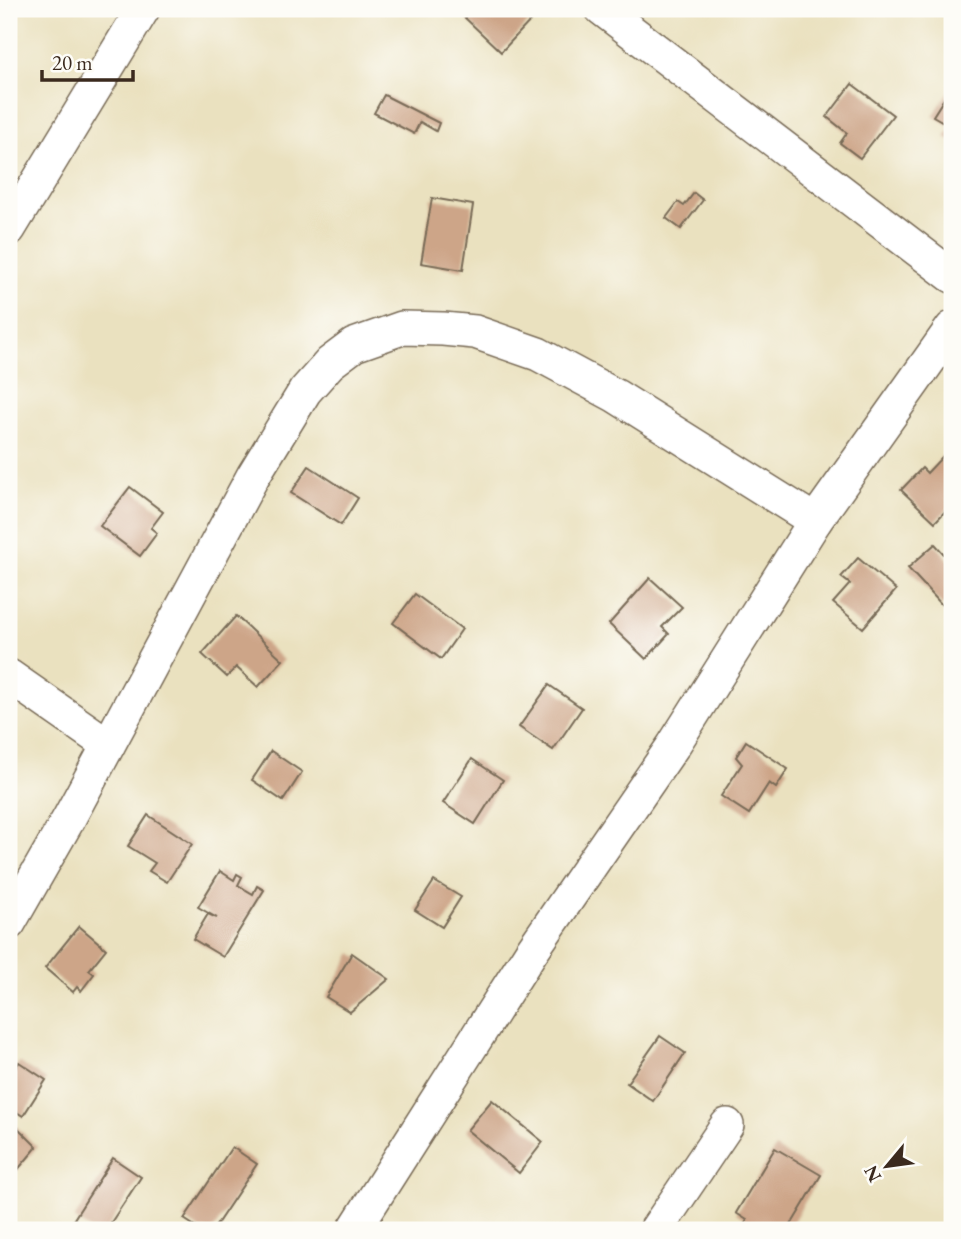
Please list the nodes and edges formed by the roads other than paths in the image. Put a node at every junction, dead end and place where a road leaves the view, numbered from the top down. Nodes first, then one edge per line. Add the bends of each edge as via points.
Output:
1 (143, 9) edge
2 (602, 9) edge
3 (9, 229) edge
4 (952, 276) edge
5 (952, 328) edge
6 (815, 521) junction
7 (9, 676) edge
8 (108, 745) junction
9 (9, 923) edge
10 (727, 1125) dead end
11 (354, 1230) edge
12 (656, 1230) edge

1 - 3 street
2 - 4 street
5 - 6 street
6 - 8 street via 616,396 538,354 475,332 402,327 376,335 330,363 305,391 253,476
6 - 11 street via 673,746 523,963
7 - 8 street
8 - 9 street
10 - 12 street

